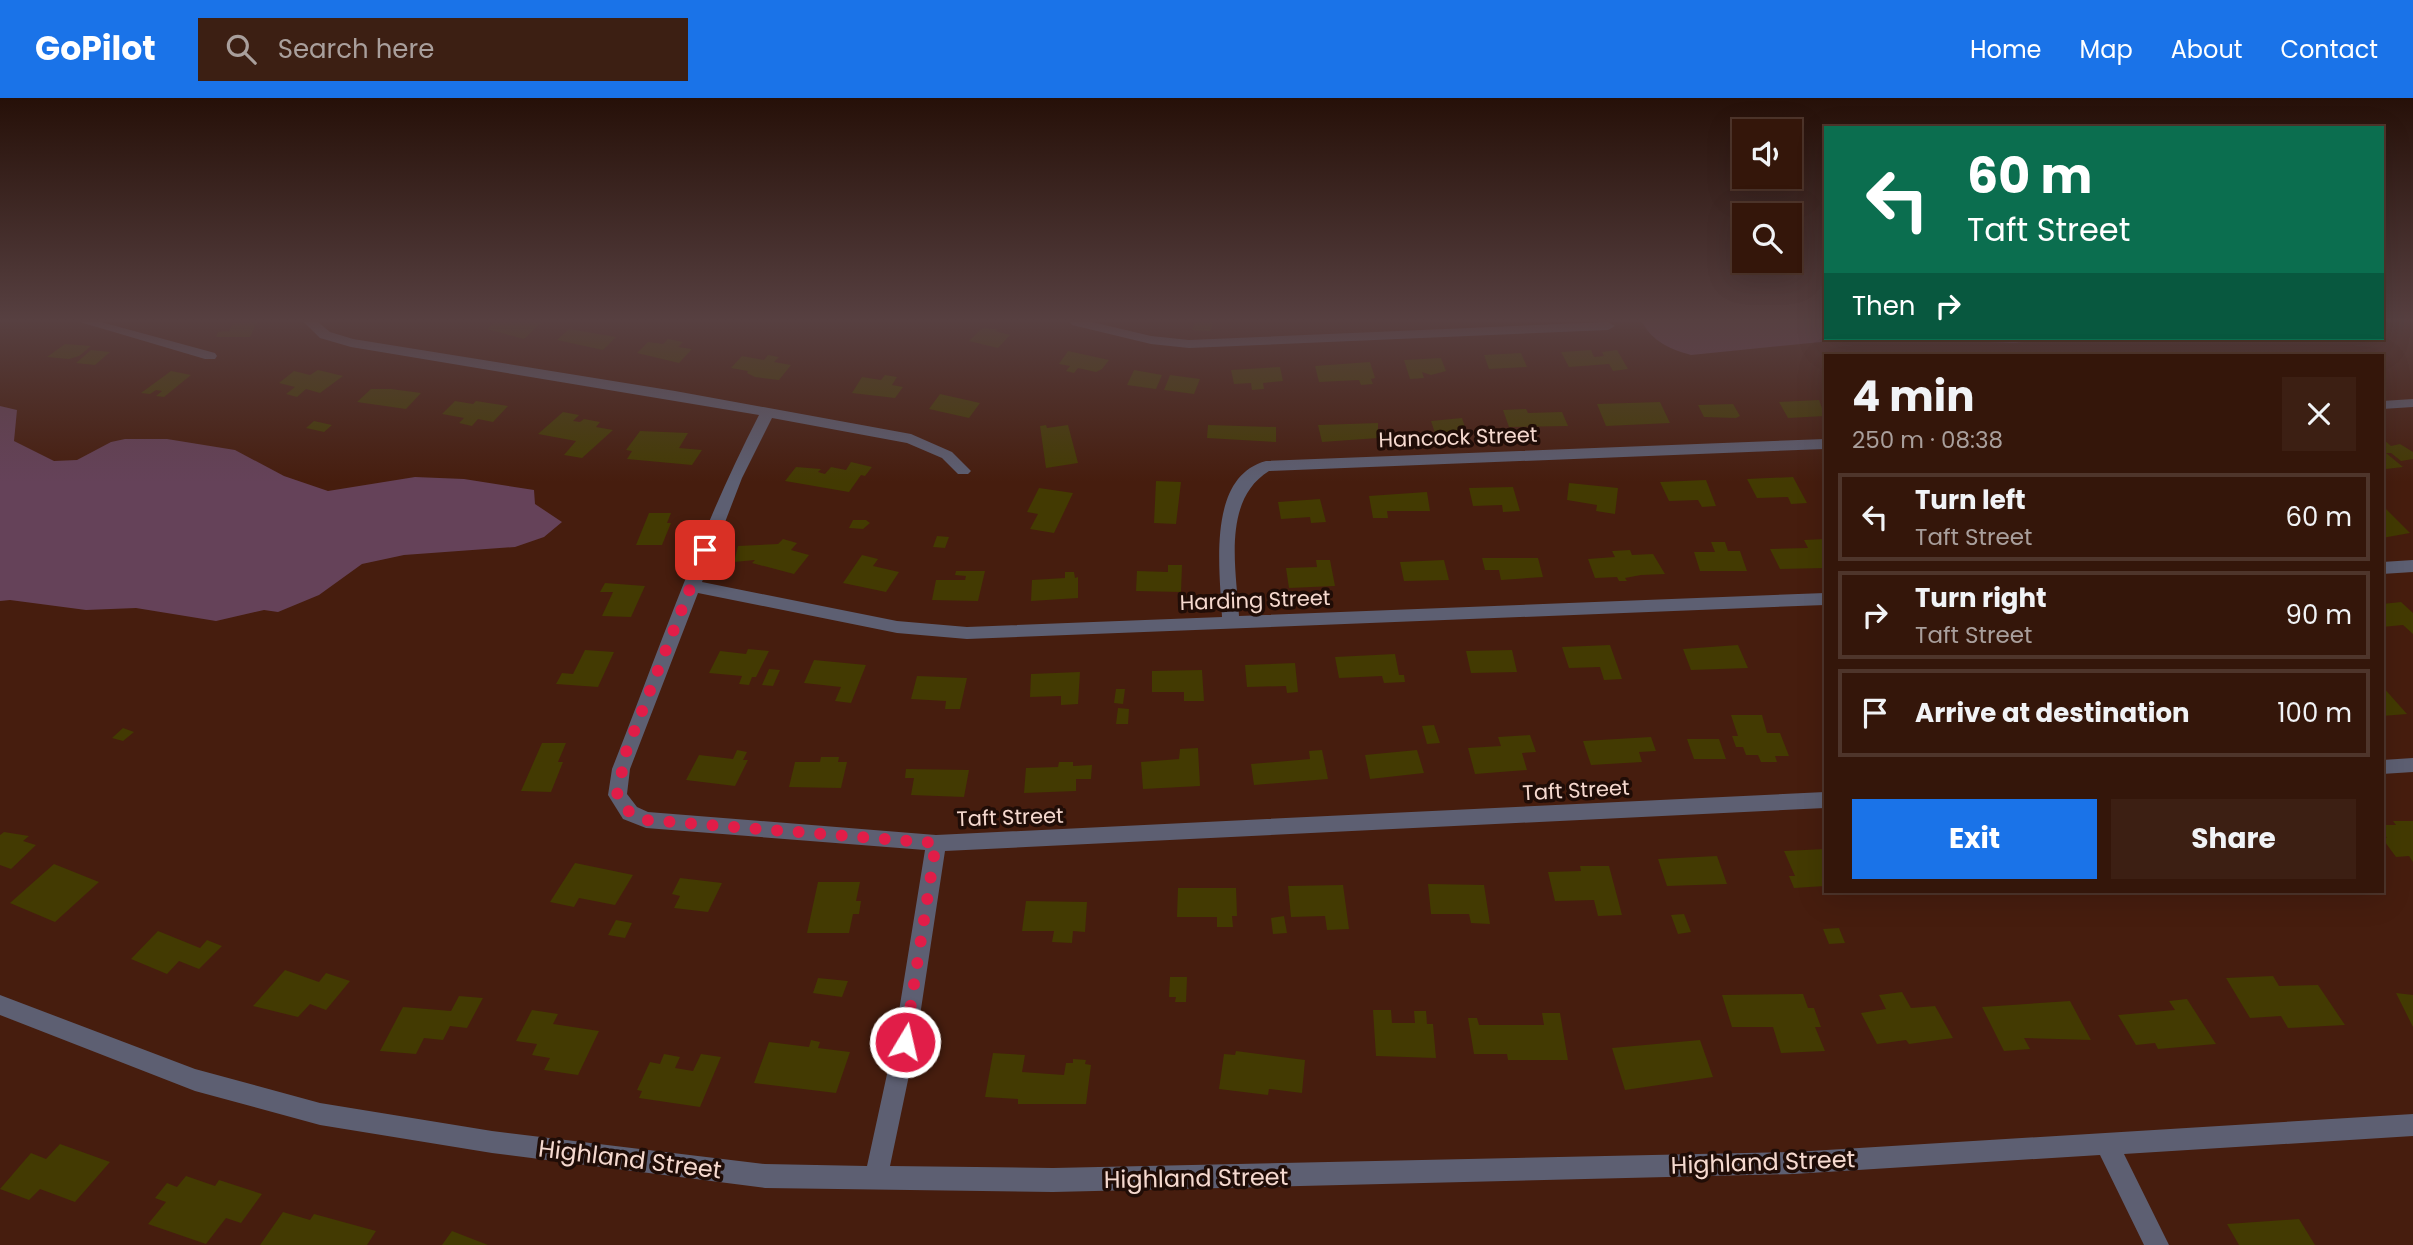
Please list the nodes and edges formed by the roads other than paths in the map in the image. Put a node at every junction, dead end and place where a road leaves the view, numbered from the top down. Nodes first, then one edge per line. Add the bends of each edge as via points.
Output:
1 (554, 376) edge
2 (2413, 403) edge
3 (2384, 405) edge
4 (766, 414) junction
5 (1824, 444) edge
6 (963, 471) dead end
7 (2413, 566) edge
8 (2384, 568) edge
9 (691, 586) junction
10 (1824, 599) edge
11 (1231, 624) junction
12 (2413, 765) edge
13 (2384, 767) edge
14 (1824, 800) edge
15 (936, 843) junction
16 (0, 1005) edge
17 (2413, 1125) edge
18 (2106, 1143) junction
19 (876, 1178) junction
20 (2157, 1245) edge

1 - 4 street
2 - 3 street
4 - 6 street via 911,439 947,455
4 - 9 street, Taft Street via 734,478
5 - 11 street, Hancock Street via 1266,466 1247,477 1233,501 1228,529
7 - 8 street
9 - 11 street, Harding Street via 897,627 967,633
9 - 15 street, Taft Street via 621,769 617,795 622,805 646,820
10 - 11 street, Harding Street
12 - 13 street
14 - 15 street, Taft Street
15 - 19 street via 905,1042
16 - 19 street, Highland Street via 195,1080 320,1114 492,1142 765,1176
17 - 18 street, Highland Street
18 - 19 street, Highland Street via 1766,1164 1029,1181
18 - 20 street

